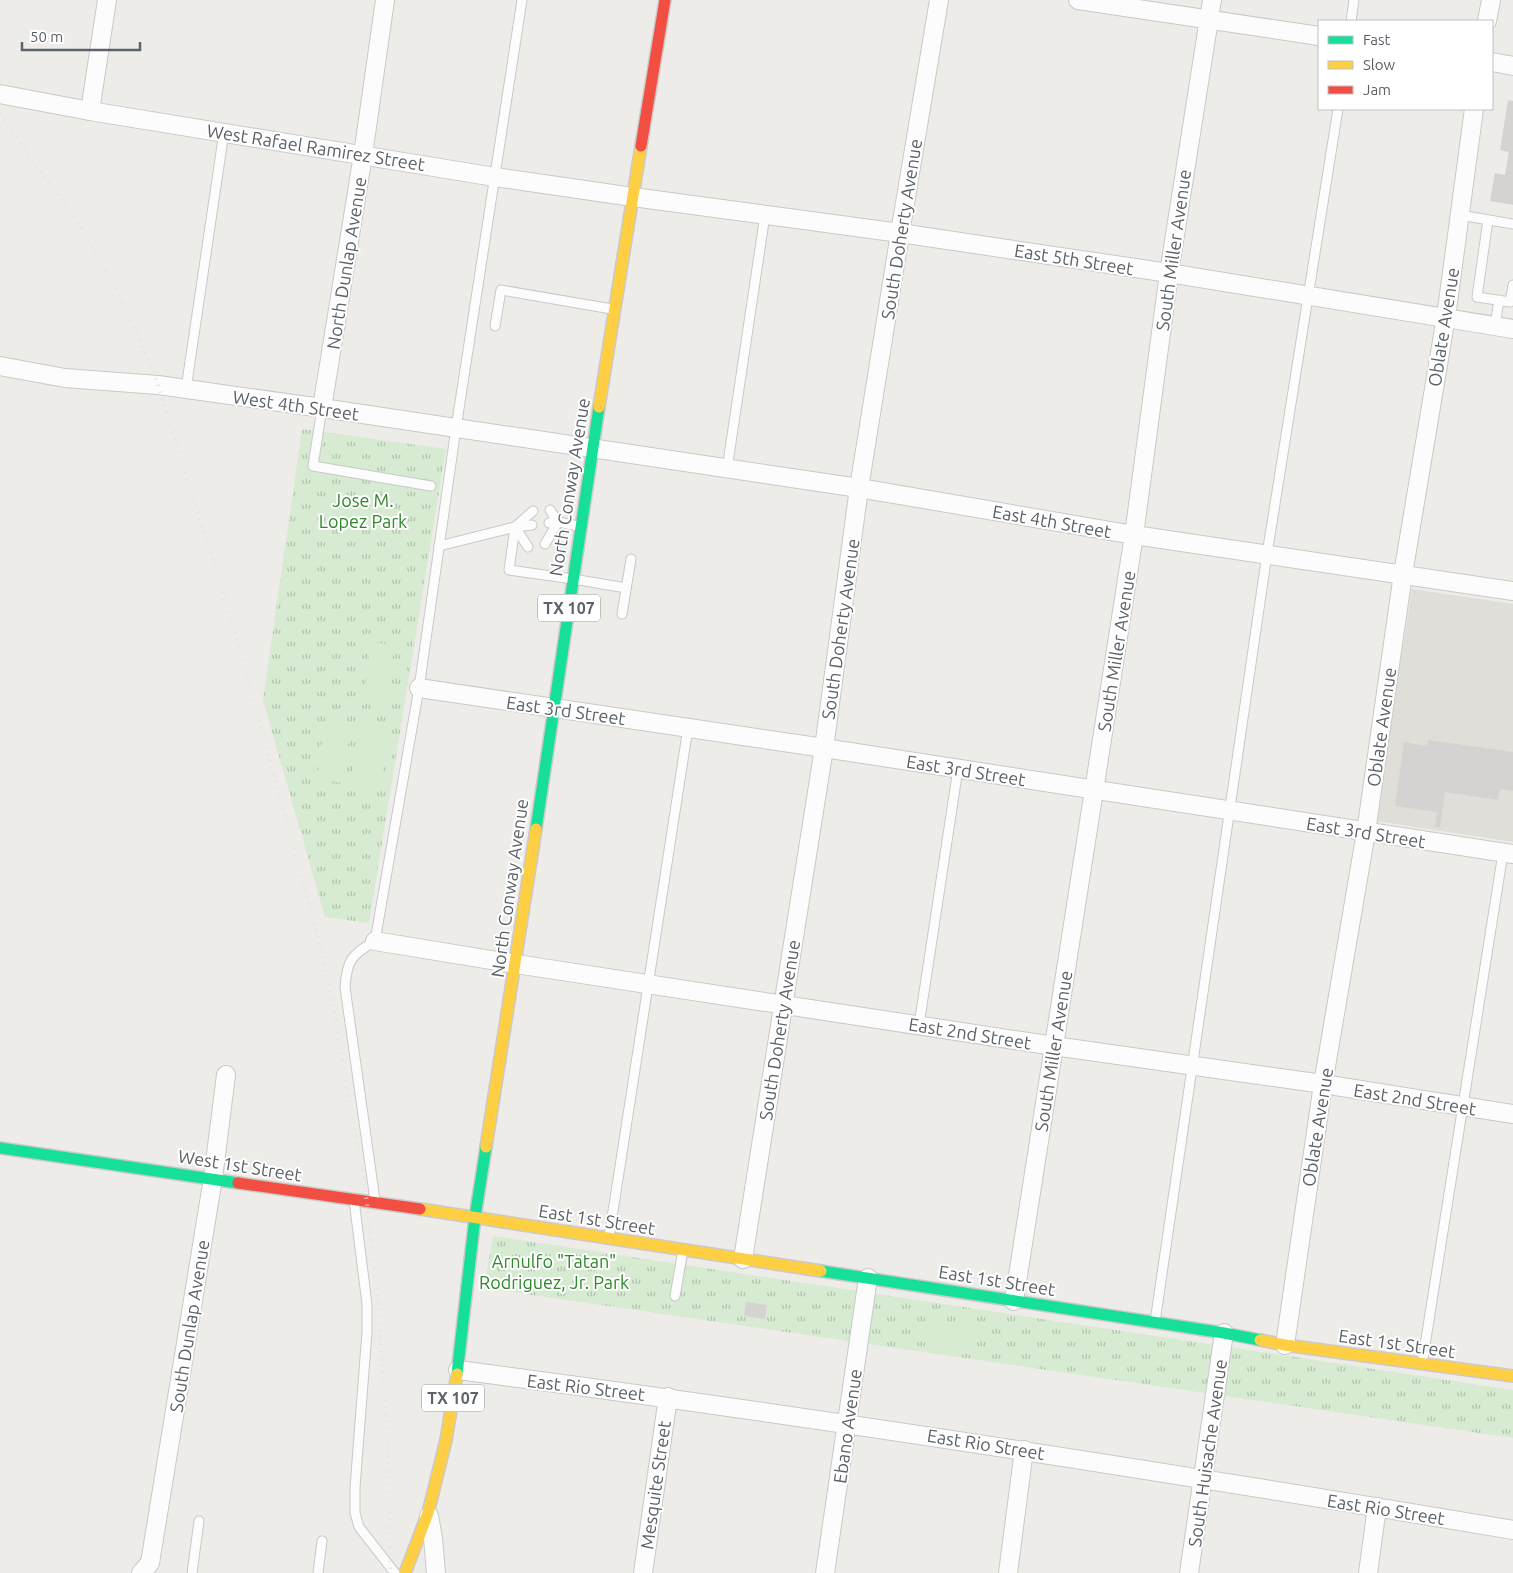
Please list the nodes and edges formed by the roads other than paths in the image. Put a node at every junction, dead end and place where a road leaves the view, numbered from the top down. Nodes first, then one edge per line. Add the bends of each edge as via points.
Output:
1 (107, 0) edge
2 (385, 0) edge
3 (522, 0) edge
4 (665, 0) edge
5 (939, 0) edge
6 (1078, 0) edge
7 (1212, 0) edge
8 (1354, 0) edge
9 (1491, 0) edge
10 (1208, 20) junction
11 (1351, 20) edge
12 (1487, 20) edge
13 (1318, 36) edge
14 (1493, 62) edge
15 (1513, 66) edge
16 (0, 94) edge
17 (1338, 110) edge
18 (1474, 110) edge
19 (90, 111) junction
20 (224, 132) junction
21 (363, 155) junction
22 (495, 177) junction
23 (634, 197) junction
24 (765, 215) junction
25 (1460, 215) junction
26 (1488, 220) junction
27 (1513, 224) edge
28 (900, 233) junction
29 (1169, 273) junction
30 (1513, 285) edge
31 (1308, 295) junction
32 (1499, 300) junction
33 (615, 309) junction
34 (1446, 317) junction
35 (495, 326) dead end
36 (1495, 326) junction
37 (1513, 329) edge
38 (0, 366) edge
39 (186, 389) junction
40 (322, 408) junction
41 (456, 428) junction
42 (592, 450) junction
43 (727, 469) junction
44 (431, 486) dead end
45 (859, 488) junction
46 (550, 510) dead end
47 (534, 511) dead end
48 (553, 523) junction
49 (532, 525) dead end
50 (581, 526) junction
51 (515, 527) junction
52 (1134, 535) junction
53 (545, 544) dead end
54 (439, 546) junction
55 (528, 547) dead end
56 (1267, 554) junction
57 (631, 559) dead end
58 (1403, 574) junction
59 (573, 579) junction
60 (626, 588) junction
61 (1513, 591) edge
62 (622, 614) dead end
63 (419, 688) junction
64 (554, 708) junction
65 (688, 728) junction
66 (824, 748) junction
67 (958, 769) junction
68 (1094, 790) junction
69 (1230, 812) junction
70 (1366, 832) junction
71 (1508, 854) edge
72 (375, 941) junction
73 (516, 964) junction
74 (648, 984) junction
75 (782, 1004) junction
76 (919, 1025) junction
77 (1054, 1046) junction
78 (1193, 1066) junction
79 (226, 1075) dead end
80 (1323, 1084) junction
81 (1463, 1106) junction
82 (1513, 1114) edge
83 (0, 1148) edge
84 (213, 1178) junction
85 (354, 1200) junction
86 (375, 1203) junction
87 (476, 1217) junction
88 (609, 1238) junction
89 (683, 1250) junction
90 (743, 1259) junction
91 (868, 1278) junction
92 (675, 1296) dead end
93 (1014, 1301) junction
94 (1155, 1322) junction
95 (1224, 1333) junction
96 (1285, 1345) junction
97 (1422, 1364) junction
98 (458, 1370) junction
99 (1513, 1376) edge
100 (668, 1397) junction
101 (848, 1423) junction
102 (1024, 1450) junction
103 (1203, 1478) junction
104 (1377, 1507) junction
105 (428, 1513) junction
106 (199, 1521) dead end
107 (1513, 1530) edge
108 (322, 1541) dead end
109 (145, 1571) edge
110 (192, 1573) edge
111 (318, 1573) edge
112 (395, 1573) edge
113 (405, 1573) edge
114 (436, 1573) edge
115 (643, 1573) edge
116 (825, 1573) edge
117 (1008, 1573) edge
118 (1190, 1573) edge
119 (1368, 1573) edge

1 - 19 street
2 - 21 street, North Dunlap Avenue
3 - 22 lane
4 - 23 main road, North Conway Avenue / TX 107
5 - 28 street, South Doherty Avenue
6 - 10 street
7 - 10 street, South Miller Avenue
8 - 11 lane
9 - 12 street
10 - 13 street
10 - 29 street, South Miller Avenue
14 - 15 street
16 - 19 street, West Rafael Ramirez Street
17 - 31 lane
18 - 25 street, Oblate Avenue
19 - 20 street, West Rafael Ramirez Street
20 - 21 street, West Rafael Ramirez Street
20 - 39 lane
21 - 22 street, West Rafael Ramirez Street
21 - 40 street, North Dunlap Avenue
22 - 23 street, West Rafael Ramirez Street
22 - 41 lane
23 - 24 street, East 5th Street
23 - 33 main road, North Conway Avenue / TX 107
24 - 28 street, East 5th Street
24 - 43 lane
25 - 26 lane
25 - 34 street, Oblate Avenue
26 - 27 lane
26 - 32 lane via 1477,297
28 - 29 street, East 5th Street
28 - 45 street, South Doherty Avenue
29 - 31 street, East 5th Street
29 - 52 street, South Miller Avenue
30 - 32 lane via 1510,302
31 - 34 street, East 5th Street
31 - 56 lane
32 - 36 lane
33 - 35 lane via 501,290
33 - 42 main road, North Conway Avenue / TX 107
34 - 36 street, East 5th Street
34 - 58 street, Oblate Avenue
36 - 37 street, East 5th Street
38 - 39 street, West 4th Street via 66,378
39 - 40 street, West 4th Street
40 - 41 street, West 4th Street
40 - 44 lane via 313,466
41 - 42 street, West 4th Street
41 - 54 lane
42 - 43 street, East 4th Street
42 - 50 main road, North Conway Avenue / TX 107
43 - 45 street, East 4th Street
45 - 52 street, East 4th Street
45 - 66 street, South Doherty Avenue
46 - 48 lane
47 - 51 lane
48 - 50 lane
48 - 53 lane
49 - 51 lane
50 - 59 main road, North Conway Avenue / TX 107
51 - 54 lane
51 - 55 lane
51 - 59 lane via 509,570
52 - 56 street, East 4th Street
52 - 68 street, South Miller Avenue
54 - 63 lane
56 - 58 street, East 4th Street
56 - 69 lane
57 - 60 lane
58 - 61 street, East 4th Street
58 - 70 street, Oblate Avenue
59 - 60 lane
59 - 64 main road, North Conway Avenue / TX 107
60 - 62 lane
63 - 64 street, East 3rd Street
63 - 72 lane
64 - 65 street, East 3rd Street
64 - 73 main road, North Conway Avenue / TX 107
65 - 66 street, East 3rd Street
65 - 74 lane
66 - 67 street, East 3rd Street
66 - 75 street, South Doherty Avenue
67 - 68 street, East 3rd Street
67 - 76 lane
68 - 69 street, East 3rd Street
68 - 77 street, South Miller Avenue
69 - 70 street, East 3rd Street
69 - 78 lane
70 - 71 street, East 3rd Street
70 - 80 street, Oblate Avenue
71 - 81 lane
72 - 73 street, East 2nd Street
72 - 86 lane via 354,954 346,971 345,987
73 - 74 street, East 2nd Street
73 - 87 main road, North Conway Avenue / TX 107
74 - 75 street, East 2nd Street
74 - 88 lane
75 - 76 street, East 2nd Street
75 - 90 street, South Doherty Avenue
76 - 77 street, East 2nd Street
77 - 78 street, East 2nd Street
77 - 93 street, South Miller Avenue
78 - 80 street, East 2nd Street
78 - 94 lane
79 - 84 street, South Dunlap Avenue
80 - 81 street, East 2nd Street
80 - 96 street, Oblate Avenue
81 - 82 street, East 2nd Street
81 - 97 lane
83 - 84 main road, West 1st Street
84 - 85 main road, West 1st Street
84 - 109 street, South Dunlap Avenue via 150,1563
85 - 86 main road, West 1st Street
85 - 112 lane via 367,1304 354,1513 359,1527
86 - 87 main road, West 1st Street
87 - 88 main road, East 1st Street
87 - 98 main road, TX 107
88 - 89 main road, East 1st Street
89 - 90 main road, East 1st Street
89 - 92 lane
90 - 91 main road, East 1st Street
91 - 93 main road, East 1st Street
91 - 101 street, Ebano Avenue
93 - 94 main road, East 1st Street
94 - 95 main road, East 1st Street
95 - 96 main road, East 1st Street
95 - 103 street, South Huisache Avenue
96 - 97 main road, East 1st Street
97 - 99 main road, East 1st Street
98 - 100 street, East Rio Street
98 - 105 main road, TX 107 via 446,1440
100 - 101 street, East Rio Street
100 - 115 street, Mesquite Street
101 - 102 street, East Rio Street
101 - 116 street, Ebano Avenue
102 - 103 street, East Rio Street
102 - 117 street
103 - 104 street, East Rio Street
103 - 118 street, South Huisache Avenue
104 - 107 street, East Rio Street
104 - 119 street
105 - 113 main road, TX 107
105 - 114 street
106 - 110 lane
108 - 111 lane

